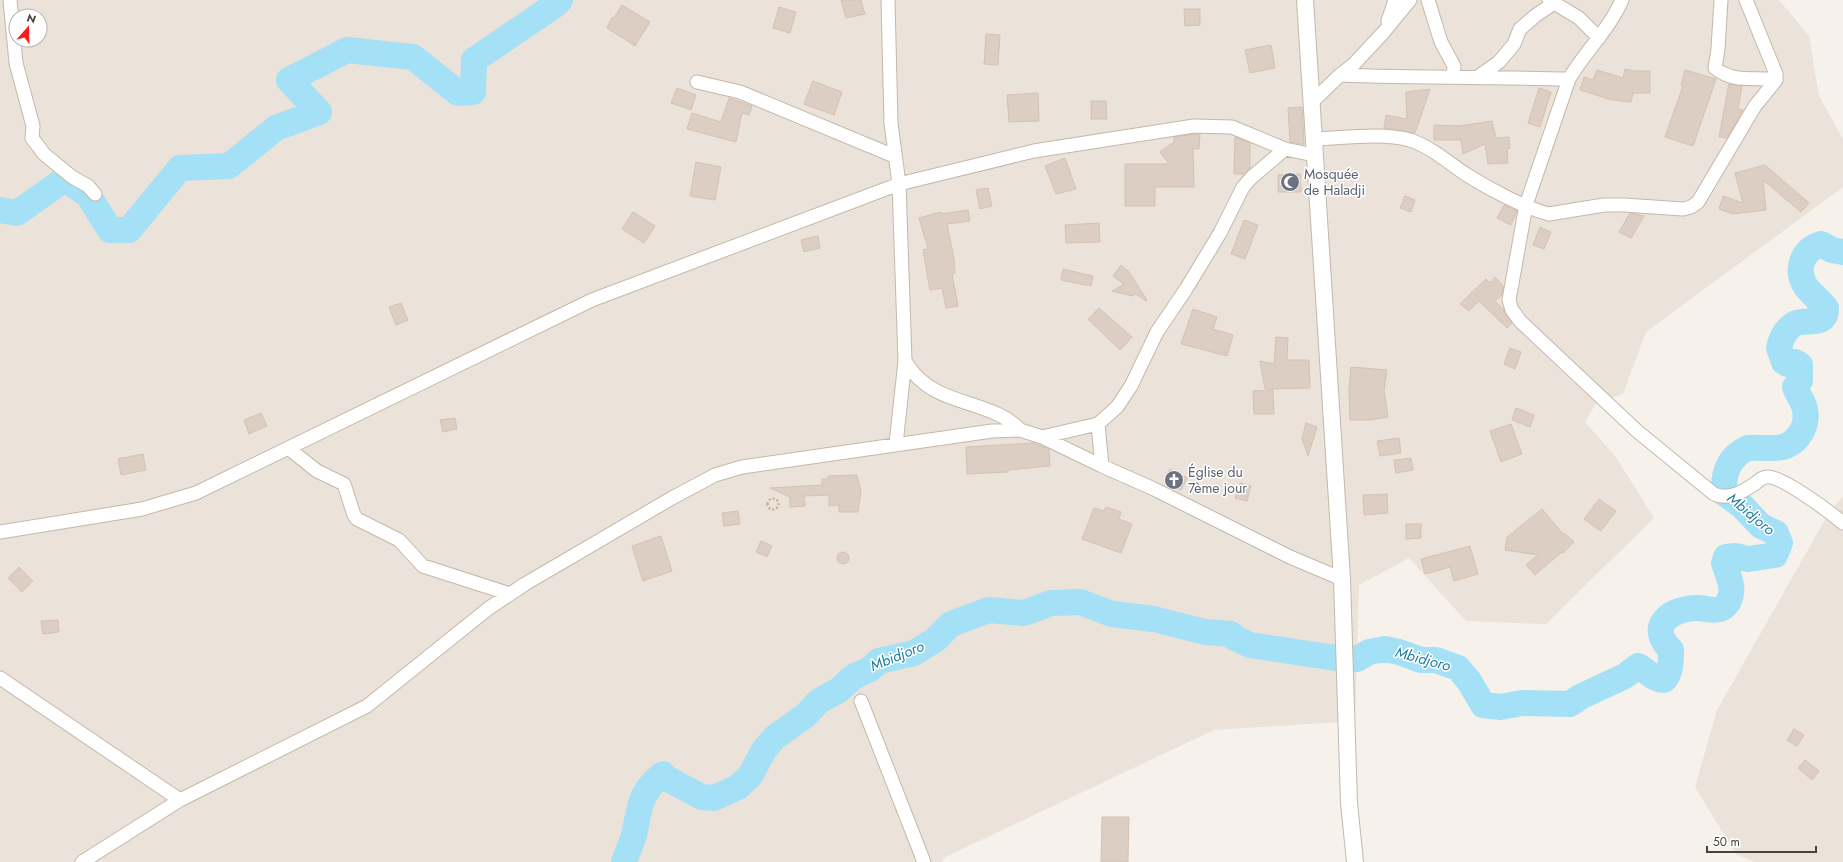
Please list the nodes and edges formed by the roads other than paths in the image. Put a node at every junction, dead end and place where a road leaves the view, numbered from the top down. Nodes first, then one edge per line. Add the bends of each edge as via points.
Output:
1 (10, 0) edge
2 (888, 0) edge
3 (1305, 0) edge
4 (1395, 0) edge
5 (1410, 0) edge
6 (1428, 0) edge
7 (1622, 0) edge
8 (1720, 0) edge
9 (1746, 0) edge
10 (1552, 2) edge
11 (1383, 33) junction
12 (1599, 38) junction
13 (1340, 75) junction
14 (1480, 76) junction
15 (1453, 77) junction
16 (1569, 78) junction
17 (1776, 80) junction
18 (697, 82) dead end
19 (1312, 102) junction
20 (1314, 147) junction
21 (1285, 149) junction
22 (894, 156) junction
23 (899, 184) junction
24 (95, 194) dead end
25 (1526, 205) junction
26 (905, 361) junction
27 (1098, 424) junction
28 (1020, 430) junction
29 (1042, 437) junction
30 (896, 444) junction
31 (288, 448) junction
32 (1102, 466) junction
33 (1843, 523) edge
34 (0, 532) edge
35 (1342, 579) junction
36 (510, 594) junction
37 (0, 678) edge
38 (861, 701) dead end
39 (180, 800) junction
40 (82, 862) edge
41 (924, 862) edge
42 (1355, 862) edge

1 - 24 street via 16,63 33,126 32,138 44,154
2 - 22 street
3 - 19 street
4 - 11 street
5 - 11 street
6 - 15 street via 1441,42 1454,66
7 - 12 street via 1608,28
8 - 17 street via 1715,68 1724,75 1742,79
9 - 17 street via 1776,74
10 - 12 street via 1579,18
10 - 14 street via 1520,29 1514,44 1499,62
11 - 13 street
12 - 16 street
13 - 15 street
13 - 19 street
14 - 15 street
14 - 16 street
16 - 25 street
17 - 25 street via 1755,106 1698,202 1691,208 1668,209 1624,205 1549,214
18 - 22 street via 740,92
19 - 20 street
20 - 21 street
20 - 25 street via 1384,136 1409,140 1427,148 1468,176
20 - 35 street
21 - 23 street via 1232,127 1194,126 1034,151
21 - 27 street via 1252,176 1243,187 1220,233 1157,332 1131,386 1117,407
22 - 23 street
23 - 26 street
23 - 31 street via 592,300
25 - 33 street via 1509,300 1512,310 1521,322 1637,431 1714,494 1720,497 1730,496 1744,491 1762,478 1770,477 1830,511
26 - 28 street via 924,383 1006,419
26 - 30 street
27 - 29 street
27 - 32 street
28 - 29 street
28 - 30 street via 992,431
29 - 32 street
30 - 36 street via 742,467 715,475
31 - 34 street via 196,493 150,506
31 - 36 street via 317,471 344,484 357,519 399,540 421,565
32 - 35 street via 1290,557
35 - 42 street via 1349,803
36 - 39 street via 367,706
37 - 39 street
38 - 41 street
39 - 40 street

